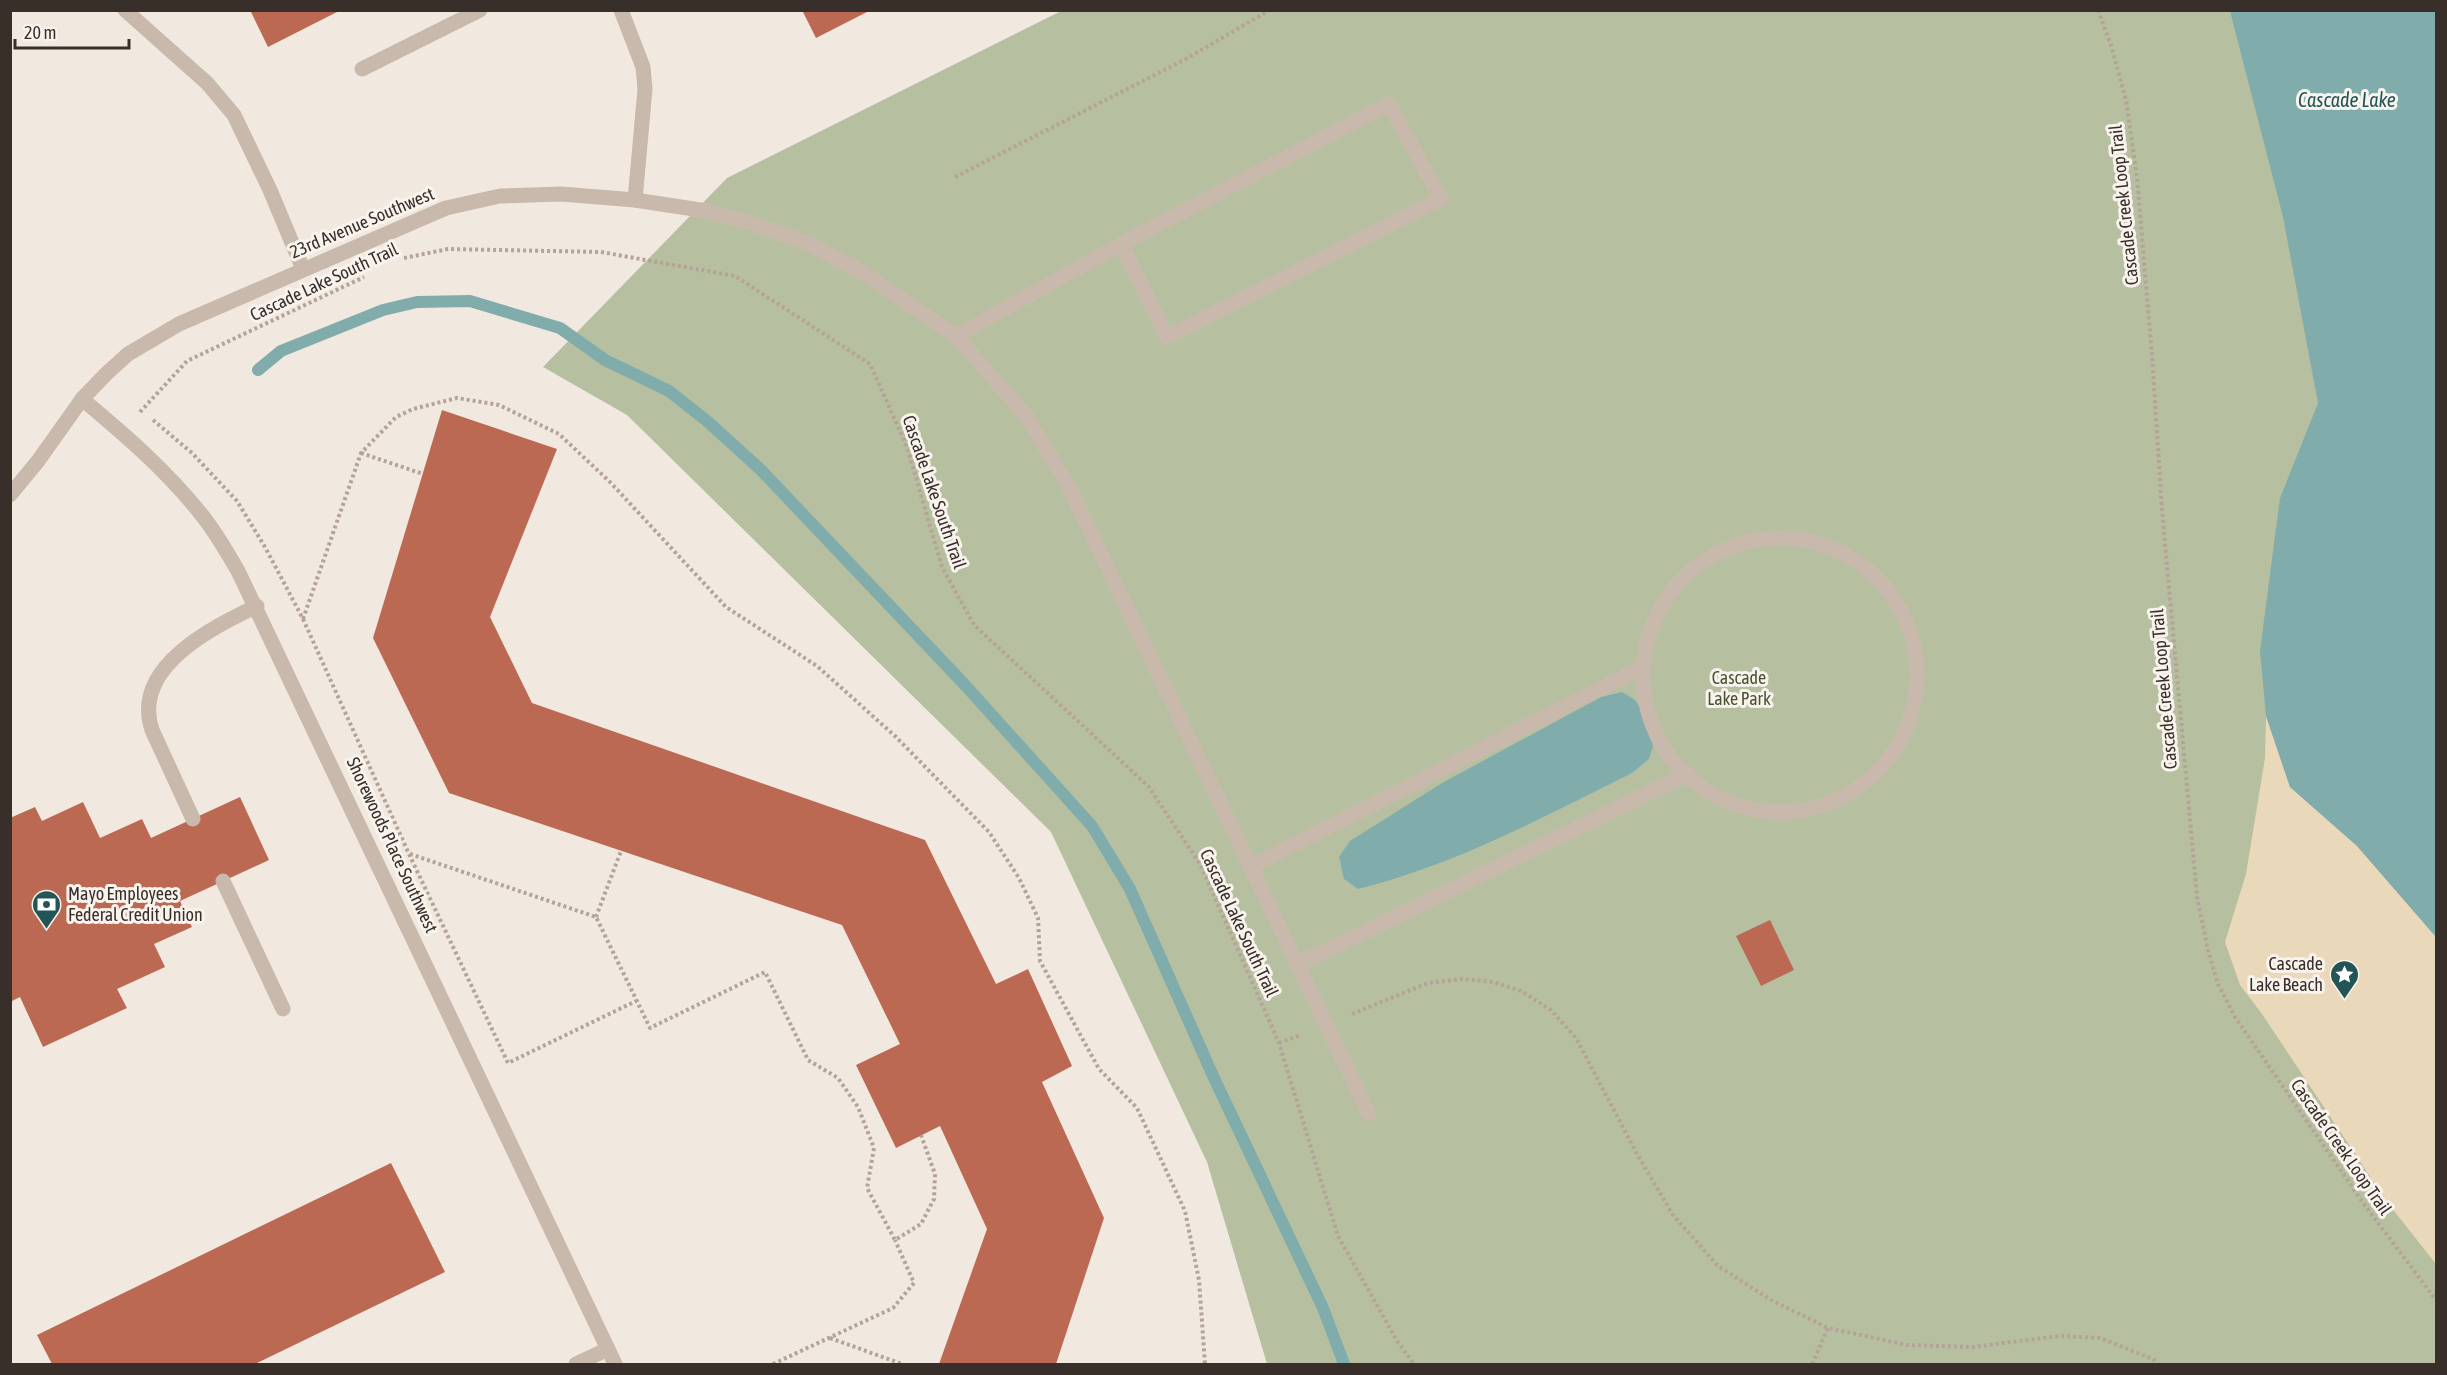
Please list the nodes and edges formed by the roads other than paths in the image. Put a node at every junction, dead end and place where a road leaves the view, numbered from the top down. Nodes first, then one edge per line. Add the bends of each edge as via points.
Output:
1 (125, 10) edge
2 (621, 10) edge
3 (470, 13) edge
4 (362, 69) dead end
5 (635, 200) junction
6 (1121, 244) junction
7 (303, 269) junction
8 (956, 336) junction
9 (82, 399) junction
10 (10, 495) edge
11 (257, 606) junction
12 (1643, 668) junction
13 (1688, 774) junction
14 (193, 819) dead end
15 (1250, 867) junction
16 (223, 881) dead end
17 (1297, 965) junction
18 (284, 1009) dead end
19 (1369, 1114) dead end
20 (608, 1349) junction
21 (576, 1365) edge
22 (615, 1365) edge

1 - 7 street via 207,83 234,115
2 - 5 street via 643,67 645,89
3 - 4 street
5 - 7 street, 23rd Avenue Southwest via 539,194 470,202 422,216
5 - 8 street, 23rd Avenue Southwest via 707,211 807,243 862,272
6 - 6 street via 1389,104 1441,199 1167,337
6 - 8 street
7 - 9 street, 23rd Avenue Southwest via 147,342 128,354
8 - 15 street, 23rd Avenue Southwest via 1027,417 1051,454
9 - 10 street, 23rd Avenue Southwest
9 - 11 street, Shorewoods Place Southwest via 171,479 201,514
11 - 14 street via 190,643 170,663 150,694 147,716
11 - 20 street, Shorewoods Place Southwest
12 - 13 street via 1649,716 1670,757
12 - 13 street via 1652,623 1676,584 1713,554 1757,538 1803,539 1848,554 1882,582 1906,619 1917,662 1914,707 1897,748 1868,781 1830,804 1787,813 1742,807 1702,788
12 - 15 street
13 - 17 street
15 - 17 street, 23rd Avenue Southwest
16 - 18 street
17 - 19 street, 23rd Avenue Southwest
20 - 21 street
20 - 22 street, Shorewoods Place Southwest

